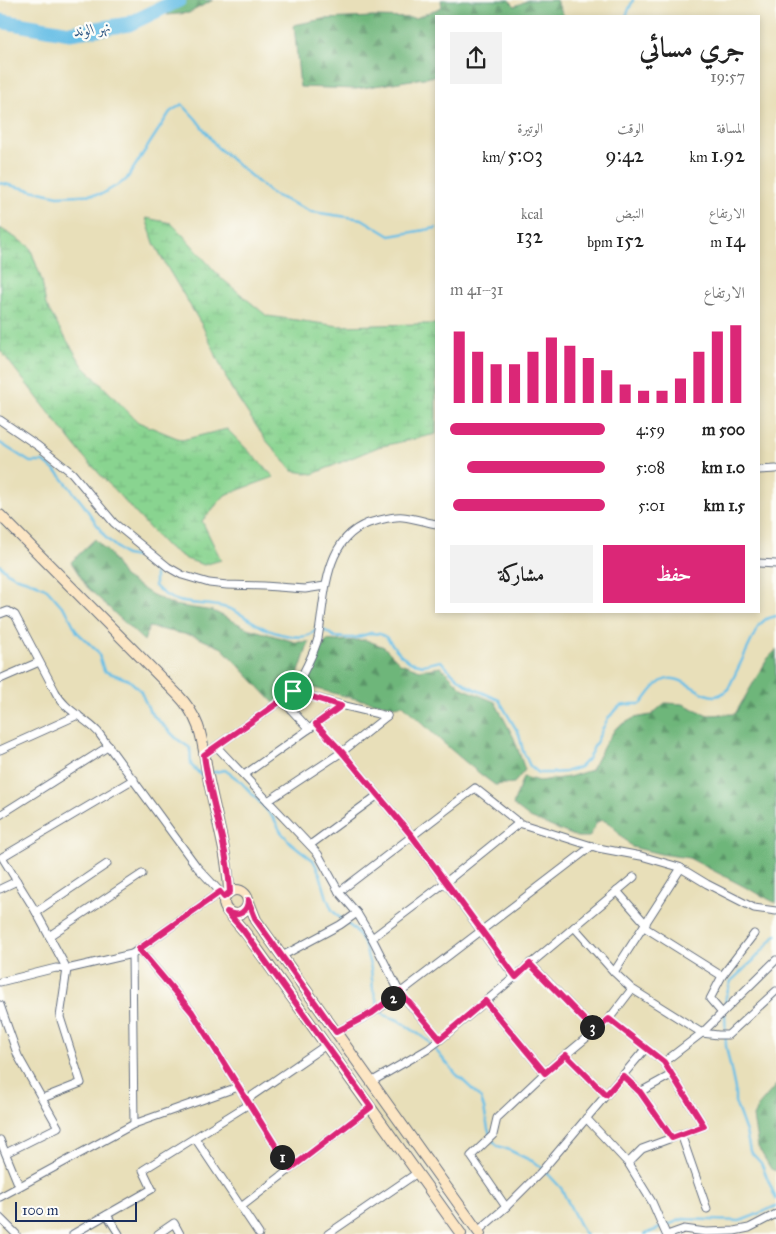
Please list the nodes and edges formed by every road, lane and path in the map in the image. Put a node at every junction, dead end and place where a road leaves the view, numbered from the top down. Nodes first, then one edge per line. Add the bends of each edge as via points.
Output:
1 (0, 420) edge
2 (776, 469) edge
3 (760, 470) edge
4 (0, 515) edge
5 (435, 524) edge
6 (760, 563) edge
7 (776, 564) edge
8 (325, 586) junction
9 (0, 614) edge
10 (39, 662) junction
11 (0, 679) edge
12 (293, 691) junction
13 (282, 700) junction
14 (341, 706) junction
15 (78, 715) junction
16 (316, 724) junction
17 (309, 729) junction
18 (109, 746) junction
19 (217, 747) junction
20 (0, 750) edge
21 (342, 752) junction
22 (205, 759) junction
23 (244, 775) junction
24 (134, 779) junction
25 (378, 795) junction
26 (268, 801) junction
27 (0, 815) edge
28 (519, 822) junction
29 (412, 836) junction
30 (310, 845) junction
31 (592, 846) junction
32 (227, 862) junction
33 (107, 864) dead end
34 (682, 868) junction
35 (142, 874) dead end
36 (634, 877) dead end
37 (17, 881) junction
38 (446, 882) junction
39 (0, 889) edge
40 (617, 891) junction
41 (339, 892) junction
42 (225, 894) junction
43 (246, 897) junction
44 (776, 911) edge
45 (36, 912) junction
46 (227, 912) junction
47 (357, 913) junction
48 (645, 925) junction
49 (574, 927) junction
50 (482, 930) junction
51 (754, 934) dead end
52 (49, 936) junction
53 (372, 938) junction
54 (139, 949) junction
55 (132, 954) junction
56 (282, 956) junction
57 (776, 960) edge
58 (530, 964) junction
59 (67, 969) junction
60 (614, 972) junction
61 (722, 976) junction
62 (516, 977) junction
63 (0, 982) edge
64 (632, 989) junction
65 (776, 991) edge
66 (400, 992) junction
67 (485, 1001) junction
68 (0, 1005) edge
69 (722, 1013) junction
70 (609, 1019) junction
71 (595, 1031) junction
72 (336, 1032) junction
73 (702, 1033) junction
74 (438, 1041) junction
75 (326, 1045) junction
76 (646, 1048) junction
77 (566, 1055) junction
78 (664, 1062) junction
79 (545, 1073) junction
80 (671, 1075) junction
81 (623, 1076) junction
82 (371, 1082) junction
83 (238, 1086) junction
84 (640, 1092) junction
85 (606, 1095) junction
86 (43, 1098) junction
87 (248, 1102) junction
88 (371, 1107) junction
89 (586, 1118) junction
90 (134, 1124) junction
91 (681, 1134) junction
92 (194, 1138) junction
93 (672, 1138) junction
94 (0, 1140) edge
95 (6, 1153) junction
96 (628, 1163) junction
97 (290, 1169) junction
98 (417, 1173) junction
99 (19, 1186) junction
100 (453, 1196) junction
101 (0, 1197) edge
102 (440, 1205) junction
103 (241, 1207) junction
104 (506, 1207) junction
105 (707, 1209) dead end
106 (464, 1212) junction
107 (776, 1214) edge
108 (107, 1215) junction
109 (0, 1218) edge
110 (451, 1220) junction
111 (479, 1233) edge
112 (668, 1233) edge
113 (729, 1233) edge
114 (16, 1234) edge
115 (73, 1234) edge
116 (119, 1234) edge
117 (158, 1234) edge
118 (180, 1234) edge
119 (259, 1234) edge
120 (328, 1234) edge
121 (461, 1234) edge

1 - 8 street via 72,474 114,523 182,575 227,585 305,589
2 - 3 street
4 - 22 main road via 182,700 199,728
5 - 8 street via 404,517 367,523 354,530 338,549
6 - 7 street
8 - 12 street via 317,640
9 - 10 street via 8,611 15,615
10 - 11 street
10 - 15 street via 58,697
12 - 13 street
12 - 14 street
13 - 17 street
13 - 19 street
14 - 16 street
14 - 21 street via 387,716
15 - 18 street
15 - 20 street
16 - 17 street
16 - 21 street
17 - 23 street
18 - 24 street
18 - 27 street
19 - 22 street
19 - 23 street
21 - 25 street
21 - 26 street
22 - 32 main road
23 - 26 street
24 - 37 street via 2,857
24 - 42 street via 198,867
25 - 29 street
25 - 30 street
26 - 30 street
28 - 29 street via 474,788
28 - 31 street
28 - 38 street
29 - 38 street
29 - 41 street
30 - 41 street
31 - 34 street
31 - 50 street
32 - 42 main road
32 - 43 main road
33 - 45 street
34 - 44 street via 754,908
34 - 48 street
35 - 52 street
36 - 40 street
37 - 39 street
37 - 45 street
38 - 50 street
38 - 53 street
40 - 48 street
40 - 49 street
41 - 47 street
42 - 43 main road via 237,890
42 - 46 main road
42 - 54 street
43 - 46 main road via 247,908 242,913 234,915
43 - 56 main road via 256,920
45 - 52 street
46 - 75 main road
47 - 53 street
47 - 56 street
48 - 60 street
48 - 61 street
49 - 58 street
49 - 60 street
50 - 62 street
50 - 66 street
51 - 61 street
52 - 59 street
53 - 66 street
54 - 55 street
54 - 83 street via 192,1012
55 - 59 street
55 - 90 street
56 - 72 main road
57 - 69 street
58 - 62 street
58 - 71 street
59 - 63 street via 56,968
59 - 86 street via 60,1018 82,1083
60 - 64 street
61 - 69 street via 710,999
62 - 67 street
64 - 70 street
64 - 73 street
65 - 73 street via 728,1035
66 - 72 street via 384,1005
66 - 74 street
67 - 74 street
67 - 79 street
68 - 86 street via 18,1056
69 - 73 street
70 - 71 street
70 - 76 street
71 - 77 street
72 - 82 main road
73 - 78 street
74 - 82 street
75 - 87 street
75 - 88 main road
76 - 78 street
76 - 81 street
77 - 79 street
77 - 85 street
78 - 80 street
79 - 104 street via 497,1118 493,1135 471,1156
80 - 84 street
80 - 91 street via 704,1126
81 - 84 street
81 - 85 street
82 - 100 main road
83 - 87 street
83 - 90 street
84 - 93 street
85 - 89 street
86 - 95 street via 58,1128
87 - 92 street
87 - 97 street
88 - 97 street
88 - 98 main road
89 - 96 street
89 - 104 street via 540,1173
90 - 99 street
91 - 93 street
91 - 105 street
92 - 103 street
92 - 108 street via 143,1170 152,1189
93 - 96 street via 642,1149
94 - 95 street
95 - 99 street
96 - 112 street
97 - 103 street
98 - 102 main road
98 - 120 street
99 - 101 street
100 - 102 main road
100 - 106 main road
102 - 110 main road
103 - 119 street
104 - 111 street
106 - 110 main road via 454,1214
106 - 111 main road
107 - 113 street via 749,1228
108 - 115 street
108 - 116 street
109 - 114 street
110 - 121 main road
112 - 113 street via 684,1229
117 - 118 street via 174,1223

